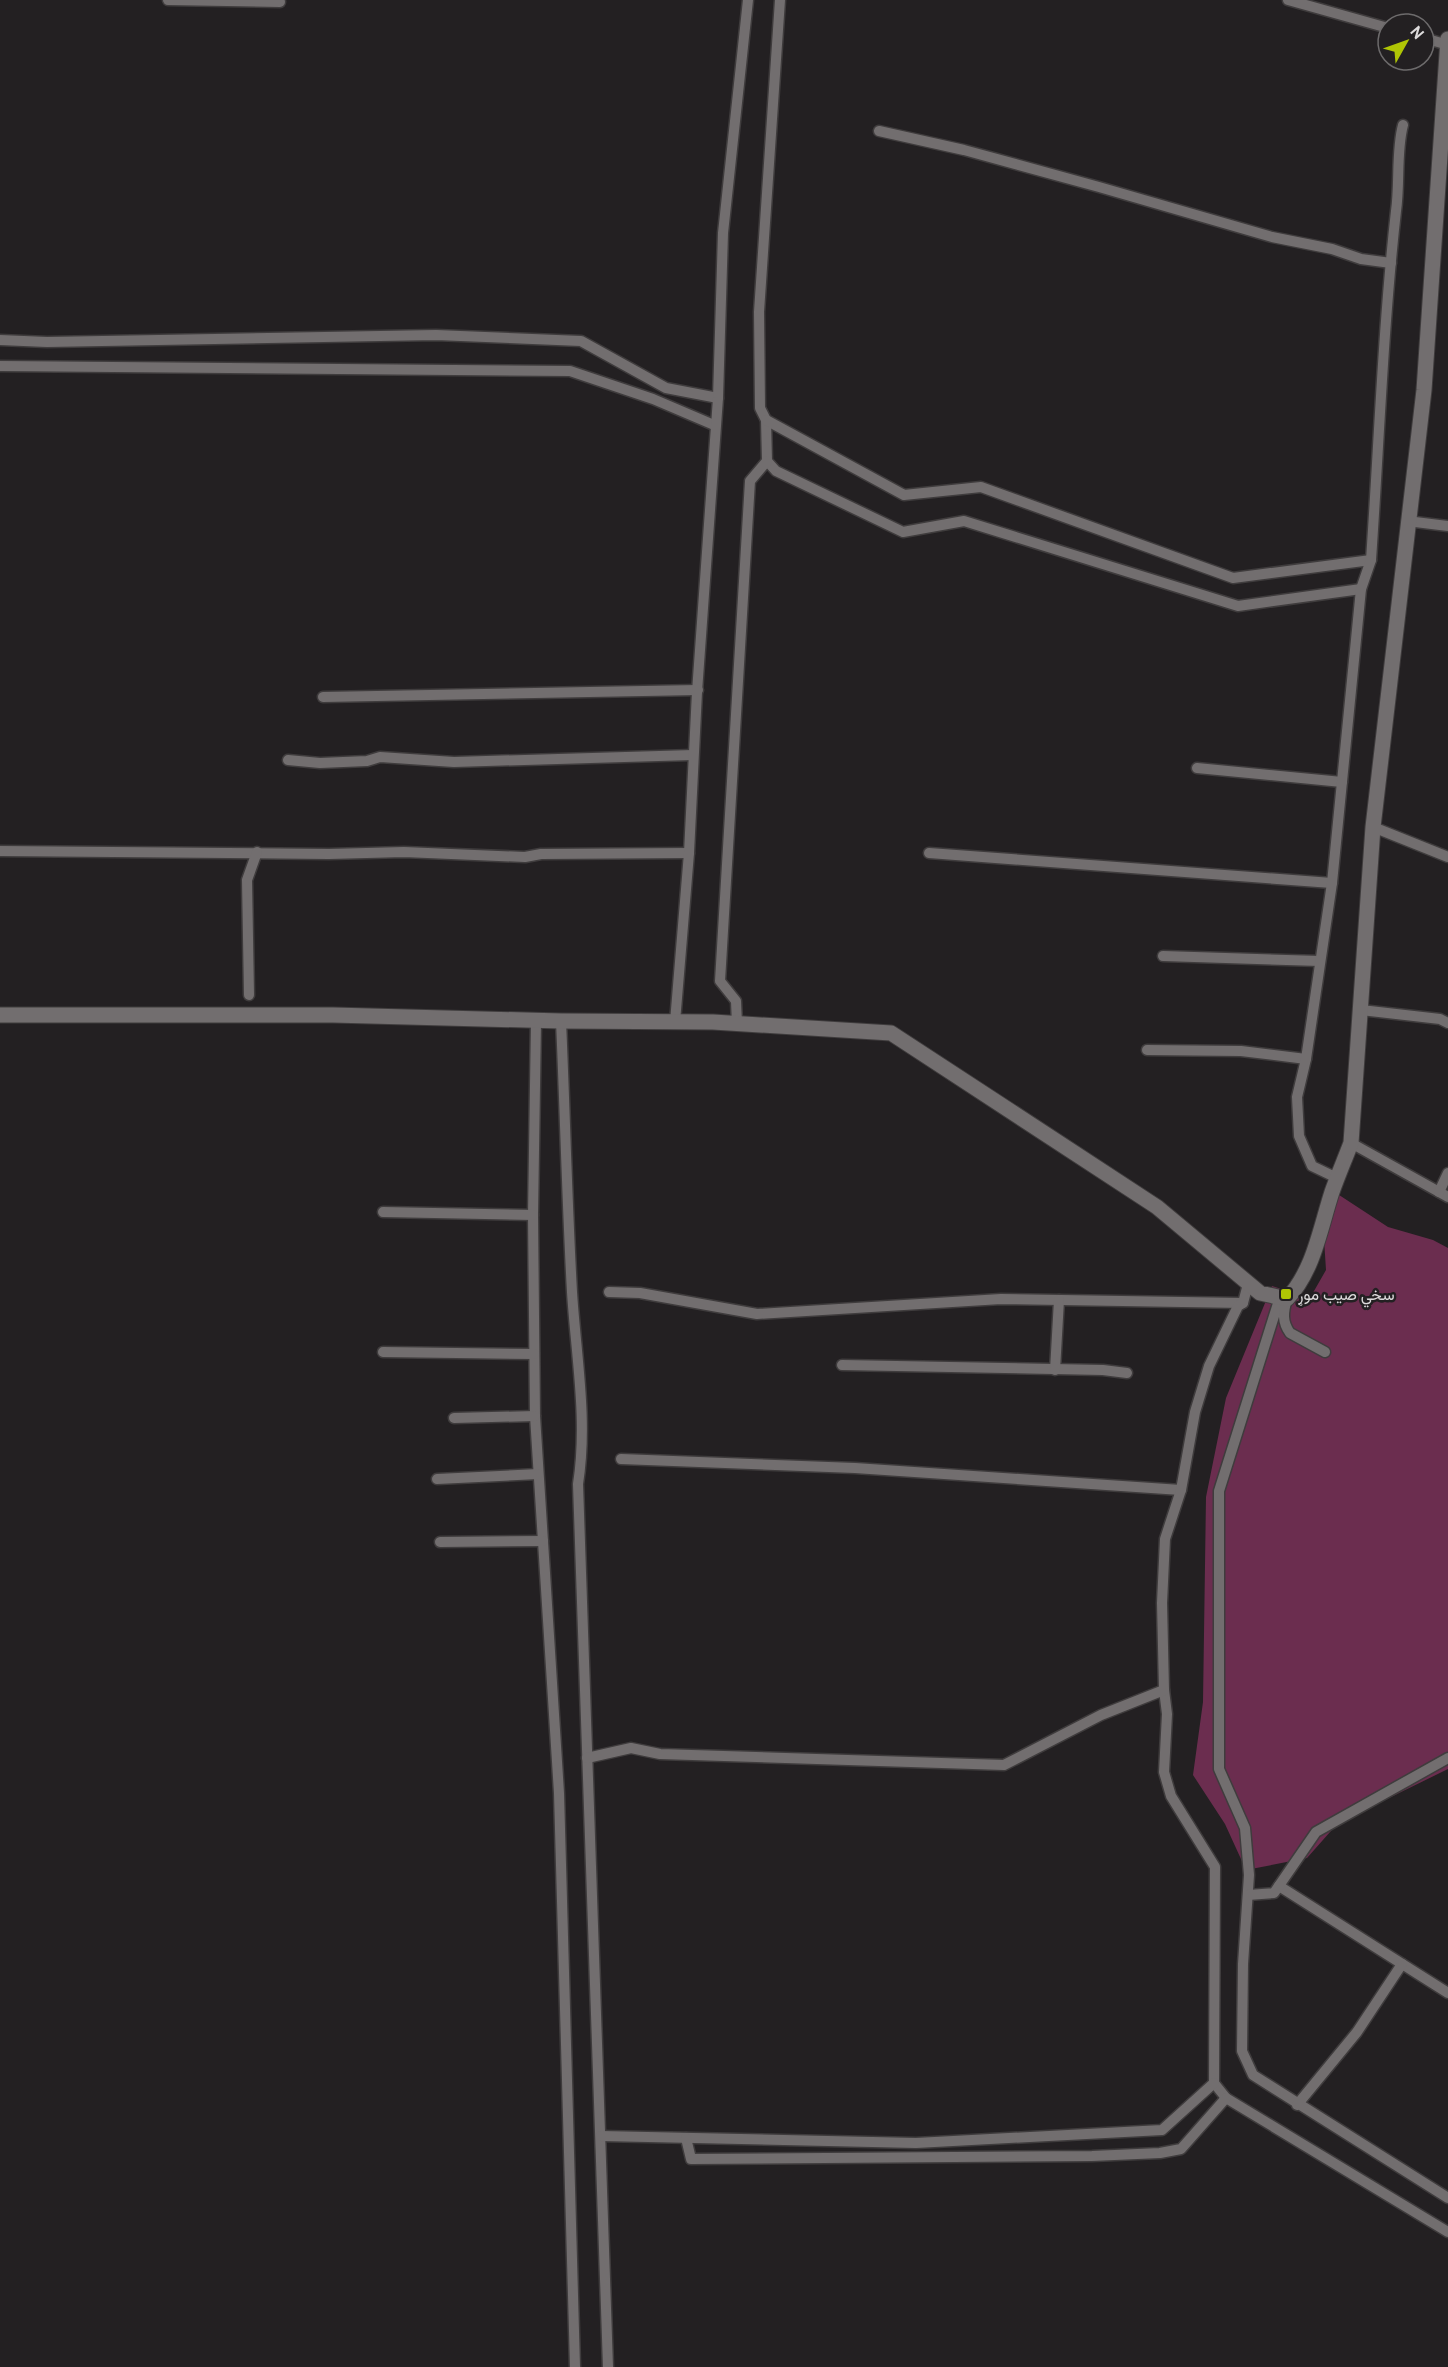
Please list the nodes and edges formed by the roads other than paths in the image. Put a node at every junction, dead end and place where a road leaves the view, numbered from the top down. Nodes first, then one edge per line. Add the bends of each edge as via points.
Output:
1 (168, 0) edge
2 (748, 0) edge
3 (780, 0) edge
4 (1288, 0) edge
5 (280, 2) dead end
6 (1376, 25) edge
7 (1448, 39) edge
8 (1448, 45) edge
9 (1403, 125) dead end
10 (879, 131) dead end
11 (1443, 197) edge
12 (1391, 262) junction
13 (0, 340) edge
14 (0, 366) edge
15 (718, 398) junction
16 (766, 420) junction
17 (714, 425) junction
18 (767, 461) junction
19 (1407, 520) junction
20 (1448, 526) edge
21 (1371, 560) junction
22 (1361, 589) junction
23 (698, 690) junction
24 (323, 697) dead end
25 (693, 755) junction
26 (288, 760) dead end
27 (1197, 768) dead end
28 (1342, 782) junction
29 (1373, 827) junction
30 (0, 851) edge
31 (258, 852) junction
32 (689, 853) junction
33 (928, 854) dead end
34 (1448, 857) edge
35 (1332, 883) junction
36 (1163, 956) dead end
37 (1320, 961) junction
38 (249, 994) dead end
39 (1361, 1010) junction
40 (0, 1015) edge
41 (536, 1021) junction
42 (561, 1022) junction
43 (675, 1022) junction
44 (1448, 1023) edge
45 (736, 1024) junction
46 (1147, 1050) dead end
47 (1306, 1059) junction
48 (1351, 1143) junction
49 (1448, 1173) edge
50 (1337, 1178) junction
51 (1443, 1194) edge
52 (383, 1212) dead end
53 (533, 1215) junction
54 (1248, 1284) junction
55 (609, 1292) dead end
56 (1283, 1298) junction
57 (1059, 1300) junction
58 (1243, 1303) junction
59 (383, 1352) dead end
60 (1325, 1352) dead end
61 (534, 1354) junction
62 (842, 1365) dead end
63 (1055, 1370) junction
64 (1127, 1373) dead end
65 (535, 1416) junction
66 (454, 1418) dead end
67 (621, 1459) dead end
68 (538, 1474) junction
69 (437, 1479) dead end
70 (1181, 1490) junction
71 (543, 1541) junction
72 (440, 1542) dead end
73 (1164, 1690) junction
74 (587, 1758) junction
75 (1448, 1758) edge
76 (1279, 1886) junction
77 (1248, 1895) junction
78 (1402, 1964) junction
79 (1448, 1993) edge
80 (1214, 2083) junction
81 (1226, 2098) junction
82 (1297, 2105) junction
83 (601, 2136) junction
84 (686, 2138) junction
85 (1448, 2198) edge
86 (1448, 2232) edge
87 (575, 2367) edge
88 (608, 2367) edge

1 - 5 street
2 - 15 street via 723,233
3 - 16 street via 759,312 760,408
4 - 6 street
7 - 8 street
8 - 11 street
9 - 12 street
10 - 12 street via 964,150 1272,237 1361,259
11 - 19 street
12 - 21 street
13 - 15 street via 436,335 580,341 666,388
14 - 17 street via 570,371
15 - 17 street
16 - 18 street
16 - 21 street via 904,495 981,487 1233,578
17 - 23 street
18 - 22 street via 776,471 903,532 964,521 1238,606
18 - 45 street via 750,481 720,981 736,1001
19 - 20 street
19 - 29 street
21 - 22 street
22 - 28 street
23 - 24 street
23 - 25 street
25 - 26 street via 454,762 380,757 320,763
25 - 32 street
27 - 28 street
28 - 35 street
29 - 34 street
29 - 39 street
30 - 31 street
31 - 32 street via 525,857
31 - 38 street via 247,880
32 - 43 street
33 - 35 street
35 - 37 street
36 - 37 street
37 - 47 street
39 - 44 street
39 - 48 street
40 - 41 street via 333,1015
41 - 42 street
41 - 53 street
42 - 43 street
42 - 74 street via 572,1294 581,1383 578,1484
43 - 45 street
45 - 54 street via 891,1033 1157,1207
46 - 47 street via 1242,1051
47 - 50 street via 1297,1097 1299,1136 1312,1166
48 - 50 street
48 - 51 street
49 - 51 street
50 - 56 street via 1309,1267 1300,1285
52 - 53 street
53 - 61 street
54 - 56 street via 1260,1293
54 - 58 street
55 - 57 street via 640,1293 757,1314 1001,1299
56 - 60 street via 1287,1328
56 - 77 street via 1219,1491 1219,1769 1245,1828
57 - 58 street
57 - 63 street
58 - 70 street via 1209,1366 1192,1421
59 - 61 street
61 - 65 street
62 - 63 street
63 - 64 street
65 - 66 street
65 - 68 street
67 - 70 street via 855,1468
68 - 69 street
68 - 71 street
70 - 73 street via 1165,1539
71 - 72 street
71 - 87 street via 559,1793
73 - 74 street via 1101,1715 1004,1765 660,1754 631,1748
73 - 80 street via 1164,1772 1171,1796 1215,1867
74 - 83 street
75 - 76 street via 1316,1832
76 - 77 street via 1274,1893
76 - 78 street
77 - 82 street via 1242,2052 1252,2075
78 - 79 street
78 - 82 street via 1357,2032
80 - 81 street
80 - 84 street via 1162,2130 916,2143
81 - 84 street via 1181,2149 1160,2153 691,2159
81 - 86 street
82 - 85 street
83 - 84 street
83 - 88 street

